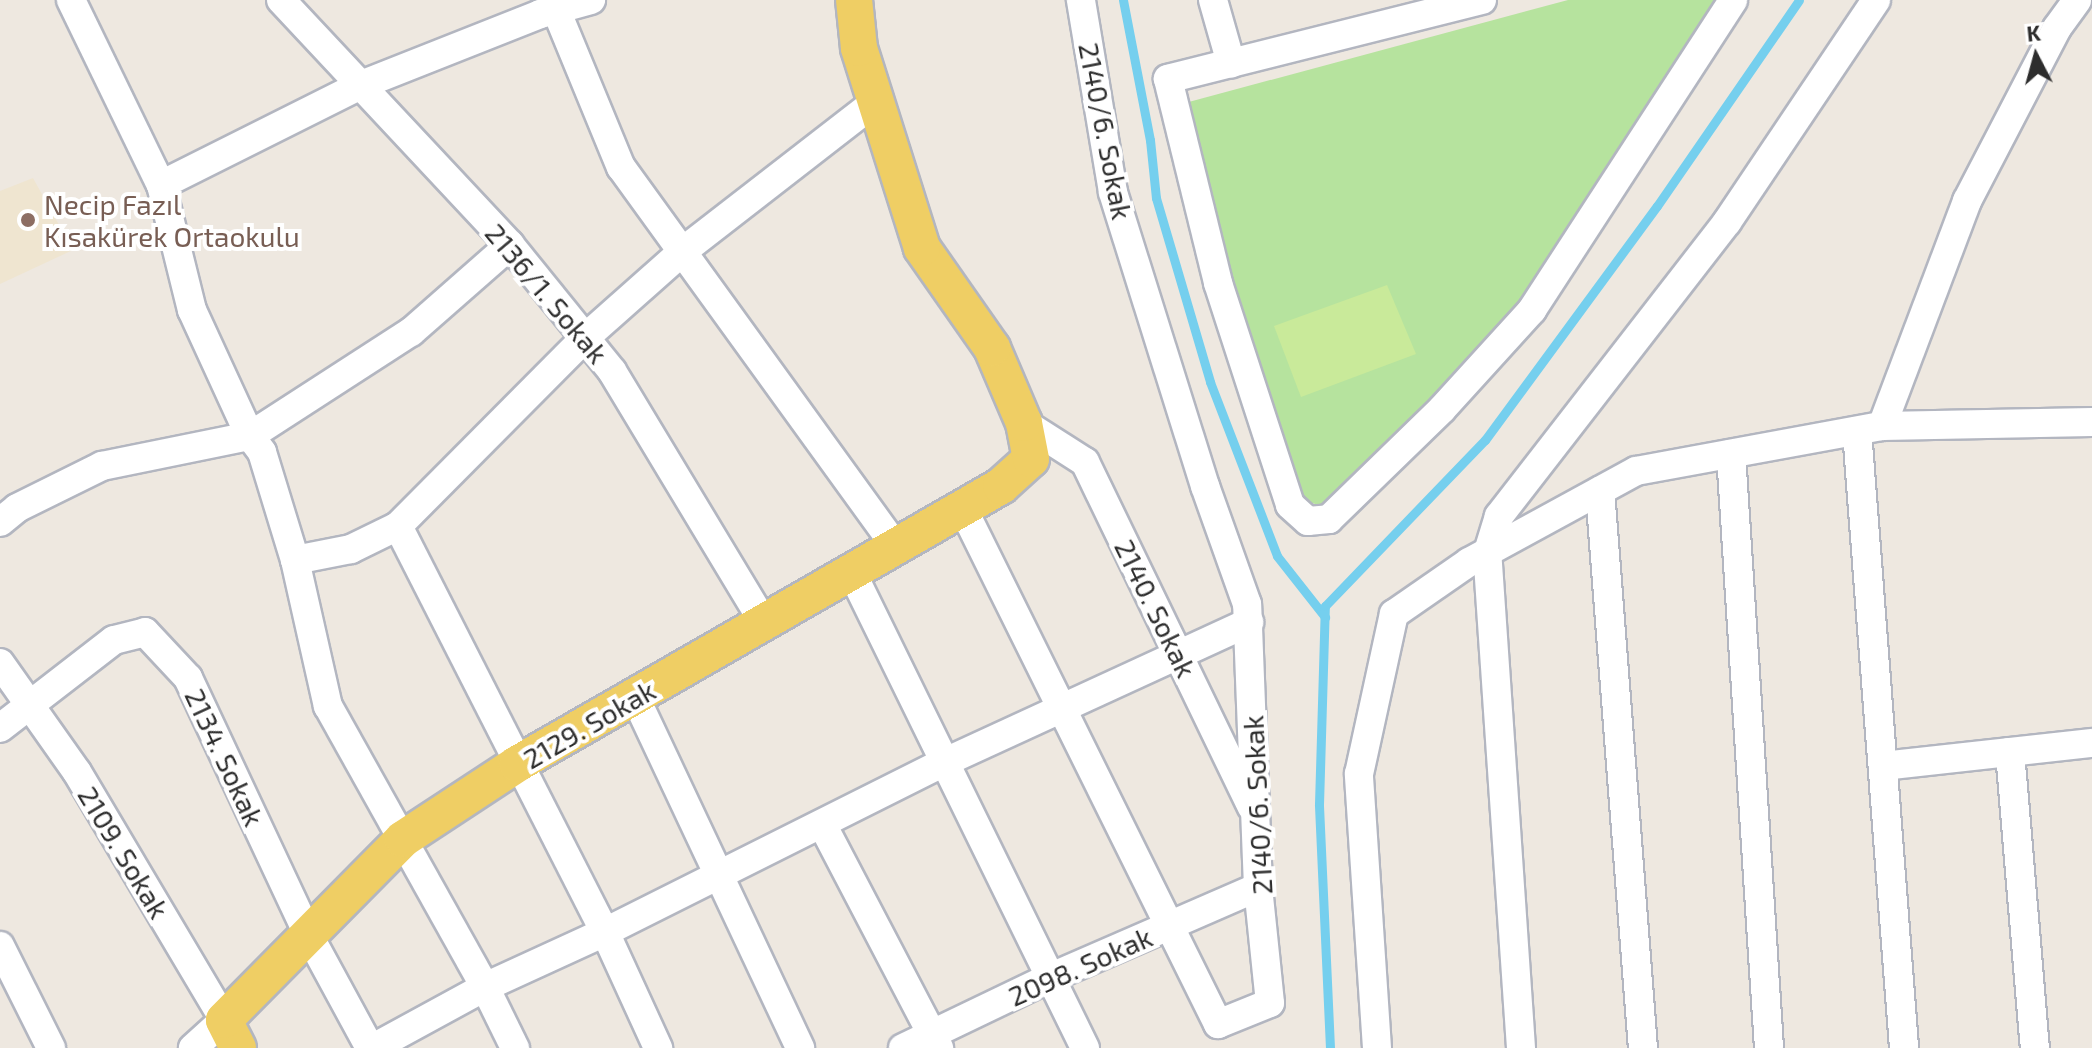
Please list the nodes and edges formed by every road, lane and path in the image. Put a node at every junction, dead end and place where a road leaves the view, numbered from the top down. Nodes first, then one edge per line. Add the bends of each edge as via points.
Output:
1 (71, 0) edge
2 (281, 0) edge
3 (591, 0) edge
4 (854, 0) edge
5 (1081, 0) edge
6 (1213, 0) edge
7 (1482, 0) edge
8 (1733, 0) edge
9 (1876, 0) edge
10 (2077, 0) edge
11 (553, 5) edge
12 (1231, 63) junction
13 (361, 85) junction
14 (875, 102) junction
15 (161, 185) junction
16 (510, 245) junction
17 (683, 251) junction
18 (585, 338) junction
19 (2092, 422) edge
20 (1024, 423) junction
21 (1869, 428) junction
22 (250, 436) junction
23 (1731, 454) junction
24 (1600, 491) junction
25 (963, 509) junction
26 (0, 522) edge
27 (398, 526) junction
28 (898, 549) junction
29 (1487, 555) junction
30 (295, 560) junction
31 (852, 573) junction
32 (1249, 622) junction
33 (764, 623) junction
34 (1179, 655) junction
35 (0, 663) edge
36 (635, 697) junction
37 (26, 705) junction
38 (1063, 709) junction
39 (0, 728) edge
40 (2092, 743) edge
41 (2010, 752) junction
42 (945, 762) junction
43 (517, 764) junction
44 (1883, 766) junction
45 (1257, 819) junction
46 (822, 824) junction
47 (403, 839) junction
48 (718, 876) junction
49 (1258, 887) junction
50 (1170, 926) junction
51 (307, 932) junction
52 (605, 932) junction
53 (0, 946) edge
54 (1049, 978) junction
55 (485, 987) junction
56 (231, 1034) edge
57 (935, 1041) edge
58 (51, 1048) edge
59 (193, 1048) edge
60 (371, 1048) edge
61 (515, 1048) edge
62 (658, 1048) edge
63 (800, 1048) edge
64 (903, 1048) edge
65 (1085, 1048) edge
66 (1377, 1048) edge
67 (1521, 1048) edge
68 (1643, 1048) edge
69 (1769, 1048) edge
70 (1904, 1048) edge
71 (2035, 1048) edge

1 - 15 street
2 - 13 street, 2136/1. Sokak
3 - 11 street
4 - 14 main road via 859,48
5 - 32 street, 2140/6. Sokak via 1113,192
6 - 12 street
7 - 12 street
8 - 12 street via 1532,310 1442,409 1329,519 1308,521 1290,505 1218,283 1168,79
9 - 29 street via 1727,222 1499,516
10 - 21 street via 2057,28 1967,201
11 - 13 street
11 - 17 street via 621,167
13 - 15 street
13 - 16 street, 2136/1. Sokak
14 - 17 street
14 - 20 main road via 922,248 992,348
15 - 22 street via 192,310
16 - 18 street, 2136/1. Sokak
16 - 22 street via 411,332
17 - 18 street
17 - 28 street
18 - 27 street
18 - 33 street, 2136/1. Sokak via 612,371
19 - 21 street
20 - 25 main road, 2129. Sokak via 1031,459
20 - 34 street, 2140. Sokak via 1085,462
21 - 23 street
21 - 44 street
22 - 26 street via 102,466 17,508
22 - 30 street via 262,452
23 - 24 street via 1636,471
23 - 69 street
24 - 29 street
24 - 68 street
25 - 28 main road, 2129. Sokak
25 - 38 street, 2140/6. Sokak
27 - 30 street via 351,549
27 - 43 street
28 - 31 main road, 2129. Sokak
29 - 66 street via 1394,614 1359,774
29 - 67 street
30 - 47 street via 328,706
31 - 33 main road, 2129. Sokak
31 - 42 street
32 - 34 street
32 - 45 street, 2140/6. Sokak
33 - 36 main road, 2129. Sokak
34 - 38 street
34 - 45 street, 2140. Sokak
35 - 37 street, 2109. Sokak
36 - 43 main road, 2129. Sokak
36 - 48 street
37 - 39 street, 2134. Sokak
37 - 51 street, 2134. Sokak via 114,640 145,632 188,678
37 - 56 street, 2109. Sokak via 77,772
38 - 42 street
38 - 50 street, 2140/6. Sokak
40 - 41 street
41 - 44 street
41 - 71 street
42 - 46 street
42 - 54 street
43 - 47 main road, 2129. Sokak
43 - 52 street
44 - 70 street
45 - 49 street, 2140/6. Sokak
46 - 48 street
46 - 57 street
47 - 51 main road, 2129. Sokak
47 - 55 street
48 - 52 street
48 - 63 street
49 - 50 street, 2098. Sokak
49 - 50 street, 2140/6. Sokak via 1270,1003 1218,1024
50 - 54 street, 2098. Sokak
51 - 56 main road, 2129. Sokak
51 - 60 street, 2134. Sokak
52 - 55 street
52 - 62 street
53 - 58 street
54 - 57 street, 2098. Sokak
54 - 65 street
55 - 60 street
55 - 61 street
56 - 59 street, 2129. Sokak
57 - 64 street, 2098. Sokak

